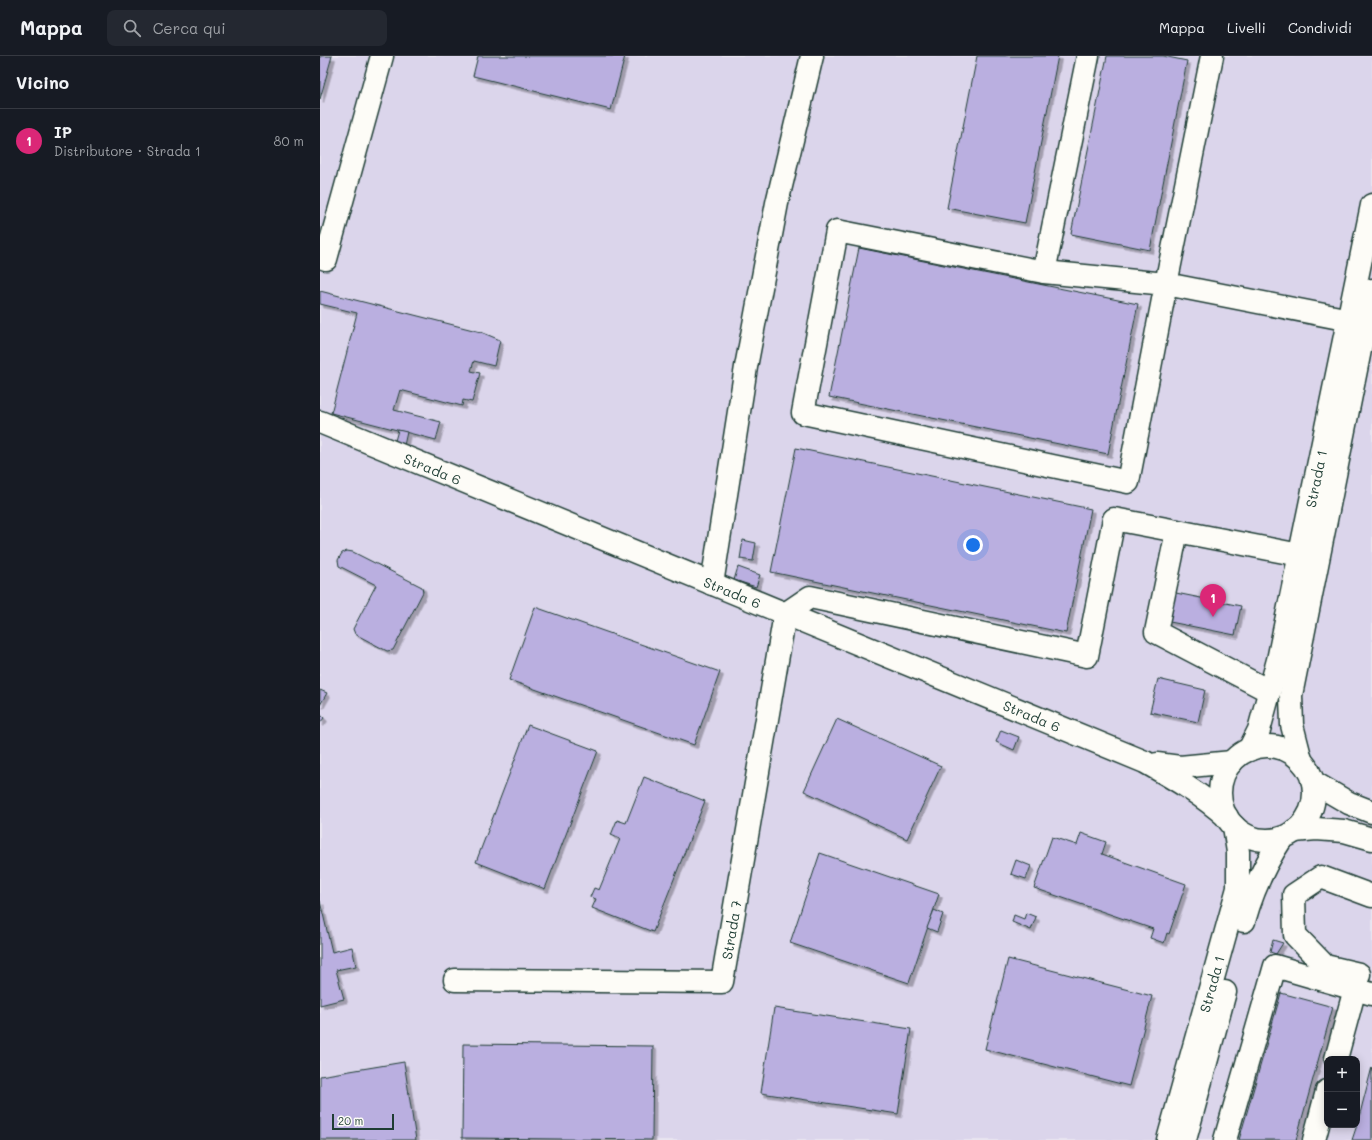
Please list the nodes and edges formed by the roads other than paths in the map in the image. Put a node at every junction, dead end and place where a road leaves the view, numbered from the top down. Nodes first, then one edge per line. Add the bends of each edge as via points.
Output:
1 (382, 56) edge
2 (812, 56) edge
3 (1088, 56) edge
4 (1212, 56) edge
5 (1372, 205) edge
6 (320, 257) edge
7 (1044, 272) junction
8 (1166, 284) junction
9 (1372, 290) edge
10 (1357, 321) junction
11 (320, 422) edge
12 (1177, 531) junction
13 (1300, 555) junction
14 (1314, 576) junction
15 (712, 584) junction
16 (785, 614) junction
17 (1269, 691) junction
18 (1249, 750) junction
19 (1301, 760) junction
20 (1145, 762) junction
21 (1232, 762) junction
22 (1313, 782) junction
23 (1372, 812) edge
24 (1230, 822) junction
25 (1288, 834) junction
26 (1372, 839) edge
27 (1372, 896) edge
28 (455, 980) dead end
29 (1363, 992) edge
30 (1337, 1056) edge
31 (1327, 1092) edge
32 (1168, 1140) edge
33 (1185, 1140) edge
34 (1225, 1140) edge
35 (1314, 1140) edge

1 - 6 street via 326,259
2 - 15 street via 777,203 746,367
3 - 7 street
4 - 8 street
5 - 10 street, Strada 1
7 - 8 street
7 - 8 street via 837,231 802,412 1128,482
8 - 10 street
9 - 10 street, Strada 1
10 - 13 street, Strada 1
10 - 14 street, Strada 1
11 - 15 street, Strada 6
12 - 13 street
12 - 16 street via 1114,519 1087,656 810,597
12 - 17 street via 1156,632
13 - 14 street
13 - 17 street, Strada 1
14 - 19 street, Strada 1 via 1291,695 1292,725
15 - 16 street, Strada 6
16 - 20 street, Strada 6
16 - 28 street, Strada 7 via 722,982
17 - 18 street, Strada 1 via 1259,730
18 - 19 street via 1263,746 1276,747 1290,752
18 - 21 street
19 - 22 street
20 - 21 street, Strada 6 via 1180,767
20 - 24 street, Strada 6 via 1188,786 1210,802
21 - 24 street via 1222,779 1220,789 1222,803
22 - 23 street
22 - 25 street via 1314,798 1306,820
24 - 25 street via 1242,833 1262,840 1272,840
24 - 32 street, Strada 1 via 1238,852 1238,888
25 - 26 street via 1316,829 1344,831
25 - 33 street, Strada 1 via 1266,863 1250,897
27 - 29 street via 1321,877 1294,895 1294,935 1326,966 1359,974
29 - 30 street
29 - 34 street via 1275,966
31 - 35 street

